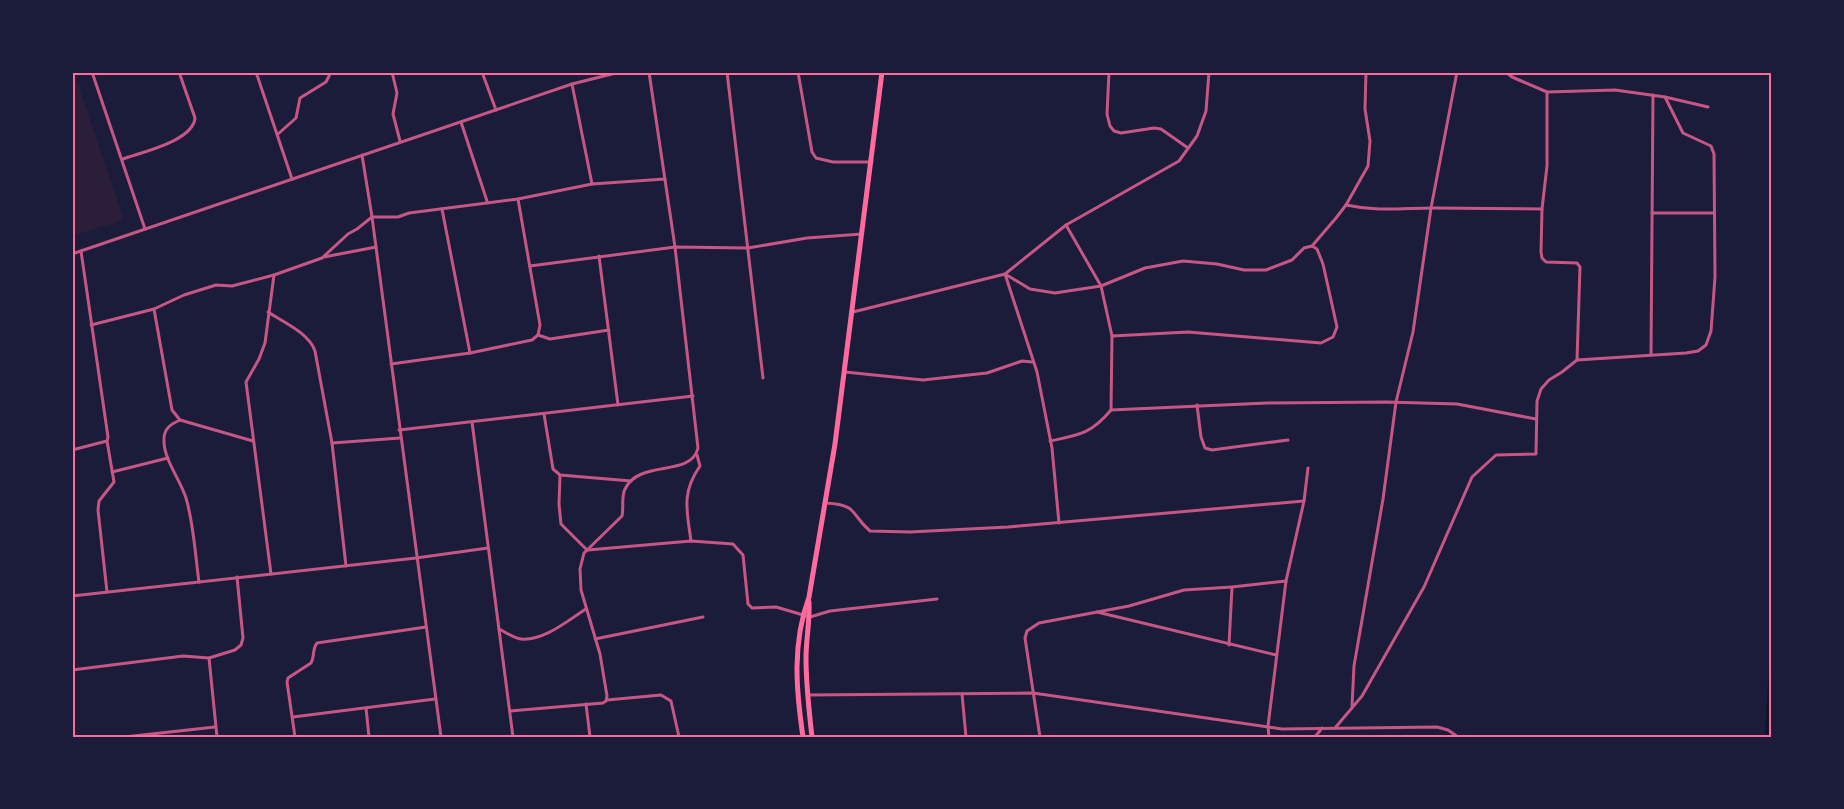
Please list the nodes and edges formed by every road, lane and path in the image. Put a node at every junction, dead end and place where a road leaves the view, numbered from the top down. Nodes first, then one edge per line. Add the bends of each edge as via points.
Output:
1 (92, 72) edge
2 (179, 72) edge
3 (256, 72) edge
4 (331, 72) edge
5 (392, 72) edge
6 (482, 72) edge
7 (620, 72) edge
8 (649, 72) edge
9 (727, 72) edge
10 (798, 72) edge
11 (882, 72) edge
12 (1109, 72) edge
13 (1209, 72) edge
14 (1366, 72) edge
15 (1457, 72) edge
16 (1506, 72) edge
17 (572, 84) junction
18 (1547, 93) junction
19 (1653, 95) junction
20 (1665, 97) junction
21 (1708, 107) dead end
22 (496, 110) junction
23 (461, 122) junction
24 (278, 134) junction
25 (400, 141) junction
26 (1188, 148) junction
27 (362, 155) junction
28 (123, 159) junction
29 (872, 162) junction
30 (292, 179) junction
31 (665, 179) junction
32 (592, 183) junction
33 (518, 199) junction
34 (487, 201) junction
35 (1346, 205) junction
36 (1431, 208) junction
37 (442, 209) junction
38 (1542, 209) junction
39 (1652, 213) junction
40 (1714, 213) junction
41 (372, 217) junction
42 (1066, 225) junction
43 (145, 229) junction
44 (862, 234) junction
45 (1312, 246) junction
46 (376, 247) junction
47 (675, 247) junction
48 (748, 248) junction
49 (81, 251) junction
50 (72, 254) edge
51 (598, 256) junction
52 (322, 258) junction
53 (530, 266) junction
54 (1005, 274) junction
55 (274, 275) junction
56 (1101, 286) junction
57 (154, 309) junction
58 (268, 312) junction
59 (853, 312) junction
60 (91, 325) junction
61 (609, 330) junction
62 (538, 335) junction
63 (1112, 336) junction
64 (470, 353) junction
65 (1651, 355) junction
66 (1577, 360) junction
67 (1032, 362) junction
68 (391, 364) junction
69 (845, 372) junction
70 (763, 378) dead end
71 (693, 396) junction
72 (1396, 402) junction
73 (618, 405) junction
74 (1197, 405) junction
75 (1111, 410) junction
76 (544, 414) junction
77 (1536, 419) junction
78 (180, 420) junction
79 (471, 422) junction
80 (399, 430) junction
81 (400, 438) junction
82 (1288, 440) dead end
83 (106, 441) junction
84 (254, 441) junction
85 (1050, 441) junction
86 (332, 444) junction
87 (72, 450) edge
88 (697, 455) junction
89 (168, 458) junction
90 (1308, 468) dead end
91 (112, 472) junction
92 (560, 475) junction
93 (631, 481) junction
94 (1304, 501) junction
95 (826, 503) junction
96 (1059, 523) junction
97 (691, 542) junction
98 (488, 548) junction
99 (587, 550) junction
100 (416, 558) junction
101 (346, 566) junction
102 (271, 574) junction
103 (237, 577) junction
104 (1286, 581) junction
105 (199, 582) junction
106 (1232, 587) junction
107 (107, 592) junction
108 (72, 596) edge
109 (809, 597) junction
110 (937, 599) dead end
111 (586, 609) junction
112 (1096, 611) junction
113 (802, 616) junction
114 (703, 617) dead end
115 (810, 617) junction
116 (426, 627) junction
117 (499, 629) junction
118 (595, 639) junction
119 (1229, 645) junction
120 (796, 655) junction
121 (1276, 655) junction
122 (806, 656) junction
123 (209, 658) junction
124 (72, 670) edge
125 (1033, 693) junction
126 (962, 694) junction
127 (807, 695) junction
128 (435, 699) junction
129 (606, 700) junction
130 (586, 704) junction
131 (1352, 707) junction
132 (366, 708) junction
133 (510, 711) junction
134 (293, 717) junction
135 (1268, 726) junction
136 (215, 727) junction
137 (1322, 728) junction
138 (1335, 728) junction
139 (148, 736) edge
140 (124, 737) edge
141 (217, 737) edge
142 (295, 737) edge
143 (369, 737) edge
144 (441, 737) edge
145 (513, 737) edge
146 (590, 737) edge
147 (680, 737) edge
148 (803, 737) edge
149 (812, 737) edge
150 (966, 737) edge
151 (1040, 737) edge
152 (1269, 737) edge
153 (1315, 737) edge
154 (1458, 737) edge

1 - 28 street
2 - 28 street via 194,125 184,136
3 - 24 street
4 - 24 street via 326,82 300,98 296,118
5 - 25 street via 397,93 393,114
6 - 22 street
7 - 17 street
8 - 31 street
9 - 48 street
10 - 29 street via 816,158
11 - 29 main road
12 - 26 street via 1107,114 1114,131 1161,129
13 - 26 street via 1206,111
14 - 35 street via 1368,166
15 - 36 street
16 - 18 street
17 - 22 street
17 - 32 street
18 - 19 street via 1615,90
18 - 38 street via 1547,166
19 - 20 street
19 - 39 street
20 - 21 street
20 - 40 street via 1683,133 1711,146
22 - 23 street
23 - 25 street
23 - 34 street
24 - 30 street
25 - 27 street
26 - 42 street via 1179,161
27 - 30 street
27 - 41 street
28 - 43 street
29 - 44 main road
30 - 43 street
31 - 32 street
31 - 47 street
32 - 33 street
33 - 34 street
33 - 53 street
34 - 37 street
35 - 36 street via 1365,209
35 - 45 street
36 - 38 street
36 - 72 street via 1413,333
37 - 41 street
37 - 64 street
38 - 66 street via 1542,258 1551,264 1577,263 1580,267
39 - 40 street
39 - 65 street
40 - 65 street via 1715,277 1711,331 1706,345 1698,351
41 - 46 street
41 - 52 street
42 - 54 street
42 - 56 street
43 - 49 street
44 - 48 street
44 - 59 main road
45 - 56 street via 1292,260 1266,270 1183,261 1145,268
45 - 63 street via 1323,264 1337,327 1333,337 1321,343 1188,332
46 - 52 street
46 - 68 street
47 - 48 street
47 - 51 street
47 - 71 street
48 - 70 street
49 - 50 street
49 - 60 street
51 - 53 street
51 - 61 street
52 - 55 street
53 - 62 street via 540,325
54 - 56 street via 1030,289 1056,292
54 - 59 street
54 - 67 street
55 - 57 street via 232,286 216,285
55 - 58 street
56 - 63 street
57 - 60 street
57 - 78 street via 172,410
58 - 84 street via 265,344 246,382
58 - 86 street via 313,345
59 - 69 main road
60 - 83 street
61 - 62 street via 550,339
61 - 73 street
62 - 64 street via 532,340
63 - 75 street
64 - 68 street
65 - 66 street
66 - 77 street via 1541,388
67 - 69 street via 1022,361 987,373 923,380
67 - 85 street
68 - 80 street
69 - 95 main road
71 - 73 street
71 - 88 street
72 - 74 street
72 - 77 street via 1458,405
72 - 131 street via 1354,666
73 - 76 street
74 - 75 street
74 - 82 street via 1205,448
75 - 85 street via 1085,433
76 - 79 street
76 - 92 street via 553,468
77 - 131 street via 1536,454 1496,454 1472,477 1424,587
78 - 84 street
78 - 89 street via 165,430
79 - 80 street
79 - 98 street
80 - 81 street
81 - 86 street
81 - 100 street
83 - 87 street
83 - 91 street
84 - 102 street
85 - 96 street
86 - 101 street
88 - 93 street via 690,462 646,472
88 - 97 street via 700,466 685,500
89 - 91 street
89 - 105 street via 187,501
90 - 94 street
91 - 107 street via 114,482 99,501 98,510
92 - 93 street
92 - 99 street via 561,524
93 - 99 street via 624,490 622,516
94 - 96 street
94 - 104 street
95 - 96 street via 852,509 870,531
95 - 109 main road
97 - 99 street
97 - 113 street via 733,543 743,555 748,604 752,608 776,608
98 - 100 street
98 - 117 street
99 - 111 street via 580,569
100 - 101 street
100 - 116 street
101 - 102 street
102 - 103 street
103 - 105 street
103 - 123 street via 241,645
104 - 106 street
104 - 121 street
105 - 107 street
106 - 112 street via 1184,590
106 - 119 street
107 - 108 street
109 - 113 main road
109 - 115 main road
110 - 115 street via 830,611
111 - 117 street via 535,637 519,639
111 - 118 street
112 - 119 street
112 - 125 street via 1039,623 1027,631
113 - 115 street
113 - 120 main road
114 - 118 street
115 - 122 main road
116 - 128 street
116 - 134 street via 317,643 311,663 288,678
117 - 133 street
118 - 129 street
119 - 121 street
120 - 122 main road
120 - 148 main road
121 - 135 street
122 - 127 main road
123 - 124 street via 183,656
123 - 136 street
125 - 126 street
125 - 135 street
125 - 151 street
126 - 127 street
126 - 150 street
127 - 149 main road
128 - 132 street
128 - 144 street
129 - 130 street
129 - 147 street via 661,695 671,701
130 - 133 street
130 - 146 street
131 - 138 street
132 - 134 street
132 - 143 street
133 - 145 street
134 - 142 street
135 - 137 street
135 - 152 street
136 - 139 street
136 - 141 street
137 - 138 street
137 - 153 street
138 - 154 street via 1437,727
139 - 140 street

